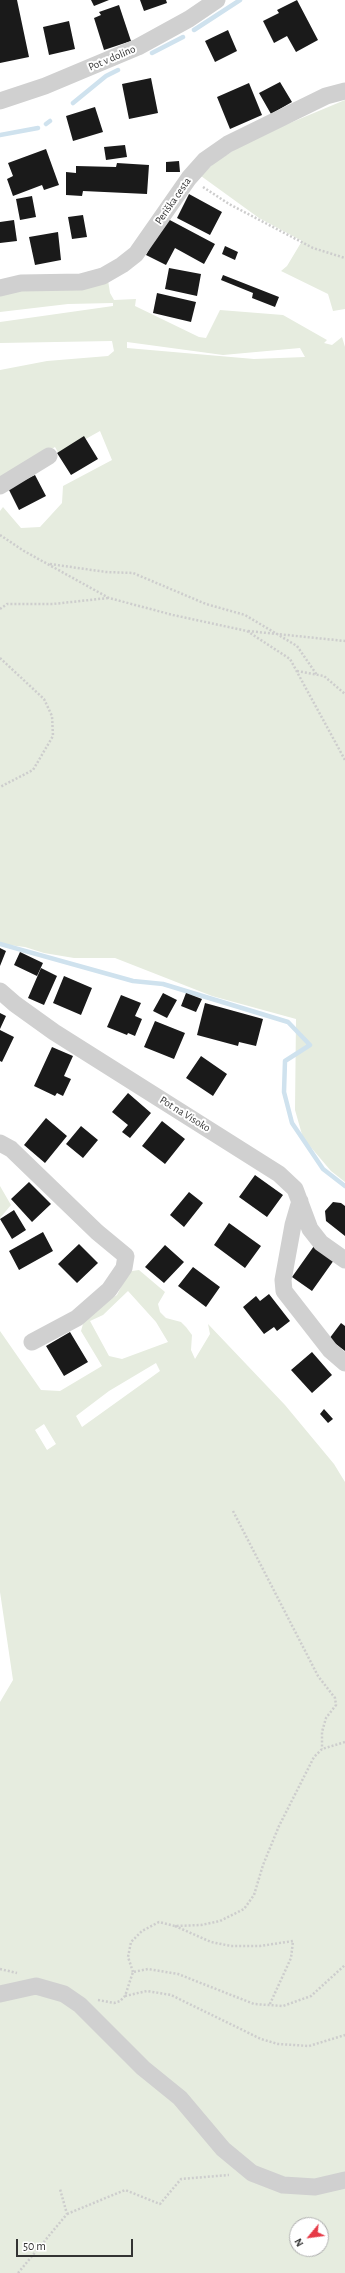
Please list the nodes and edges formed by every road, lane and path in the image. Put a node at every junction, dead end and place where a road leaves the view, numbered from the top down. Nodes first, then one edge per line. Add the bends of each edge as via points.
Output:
1 (217, 0) edge
2 (345, 91) edge
3 (0, 101) edge
4 (189, 178) junction
5 (345, 258) edge
6 (0, 288) edge
7 (49, 456) dead end
8 (0, 486) edge
9 (0, 535) edge
10 (48, 563) junction
11 (109, 598) junction
12 (0, 609) edge
13 (247, 631) junction
14 (345, 641) edge
15 (0, 658) edge
16 (297, 671) junction
17 (317, 675) junction
18 (345, 694) edge
19 (345, 760) edge
20 (0, 788) edge
21 (0, 991) edge
22 (0, 1143) edge
23 (300, 1199) junction
24 (345, 1260) edge
25 (32, 1342) dead end
26 (345, 1363) edge
27 (233, 1511) dead end
28 (345, 1742) edge
29 (322, 1749) junction
30 (175, 1926) junction
31 (345, 1965) edge
32 (133, 1972) junction
33 (0, 1994) edge
34 (125, 1996) junction
35 (95, 1999) dead end
36 (269, 2006) junction
37 (345, 2035) edge
38 (252, 2173) junction
39 (345, 2180) edge
40 (60, 2189) dead end
41 (67, 2214) junction
42 (18, 2273) edge

1 - 3 street, Pot v dolino via 189,19 138,47 45,86
2 - 4 street, Periška cesta via 326,96 228,144 205,160
4 - 5 path via 229,204 313,248
4 - 6 street, Periška cesta via 136,254 122,265 103,276 81,282 21,283
7 - 8 street
9 - 10 path
10 - 11 path
10 - 17 path via 106,572 133,573 206,604 245,615 297,646
11 - 12 path via 53,604 7,604
11 - 13 path via 173,616
13 - 14 path
13 - 16 path via 290,659
15 - 20 path via 44,699 52,716 53,736 33,770
16 - 17 path
16 - 19 path
17 - 18 path via 324,676
21 - 23 street, Pot na Visoko via 54,1032 279,1174 295,1189
22 - 25 street via 11,1150 97,1232 126,1256 124,1268 109,1290 77,1318
23 - 24 street, Pot na Visoko via 304,1218 310,1229 321,1243
23 - 26 street via 283,1280 284,1291 330,1350
27 - 29 path via 318,1676 335,1698 336,1705 326,1718 322,1732
28 - 29 path
29 - 30 path via 314,1757 279,1826 254,1895 244,1909 220,1921
30 - 32 path via 160,1922 142,1931 131,1942 128,1956
30 - 36 path via 211,1942 231,1946 260,1946 293,1941 291,1958
31 - 36 path via 311,1996 283,2006
32 - 34 path
32 - 36 path via 148,1968 178,1974 237,1998
33 - 38 street via 21,1987 36,1986 64,1994 80,2005 143,2068 180,2098 223,2149
34 - 35 path via 114,2003
34 - 37 path via 147,1990 171,1995 261,2039 278,2044 309,2046
38 - 39 street via 283,2185 315,2187
38 - 41 path via 181,2179 160,2204 125,2190
40 - 41 path
41 - 42 path

